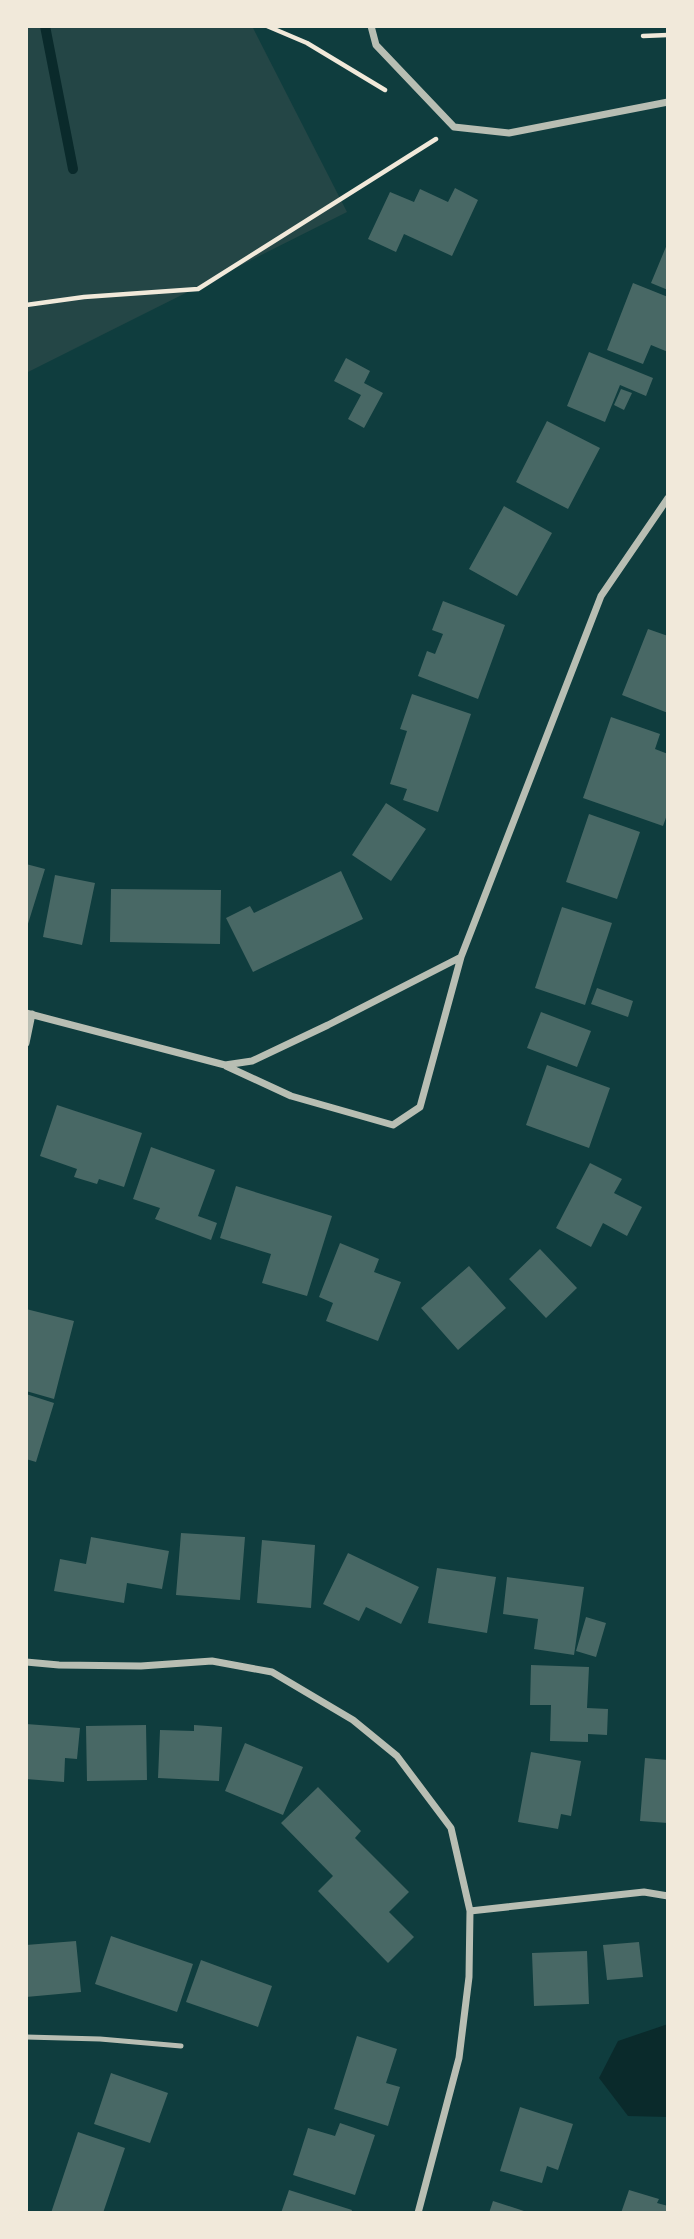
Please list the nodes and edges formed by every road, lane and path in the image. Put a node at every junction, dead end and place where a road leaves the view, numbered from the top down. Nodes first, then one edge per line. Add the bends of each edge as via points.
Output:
1 (267, 26) edge
2 (371, 26) edge
3 (668, 35) edge
4 (643, 36) dead end
5 (391, 94) dead end
6 (668, 102) edge
7 (454, 127) junction
8 (26, 305) edge
9 (668, 498) edge
10 (461, 957) junction
11 (29, 1014) edge
12 (26, 1043) edge
13 (225, 1065) junction
14 (26, 1662) edge
15 (668, 1896) edge
16 (470, 1910) junction
17 (26, 2037) edge
18 (181, 2046) dead end
19 (418, 2213) edge

1 - 5 path via 307,43
2 - 7 street via 376,45
3 - 4 path
6 - 7 street via 509,133
7 - 8 path via 198,289
9 - 10 street via 601,596
10 - 13 street via 252,1061
10 - 13 street via 420,1107 393,1125 291,1096
11 - 12 street
11 - 13 street
14 - 16 street via 141,1666 212,1661 272,1672 352,1720 397,1756 451,1828
15 - 16 street via 644,1892
16 - 19 street via 469,1977 459,2058
17 - 18 lane

